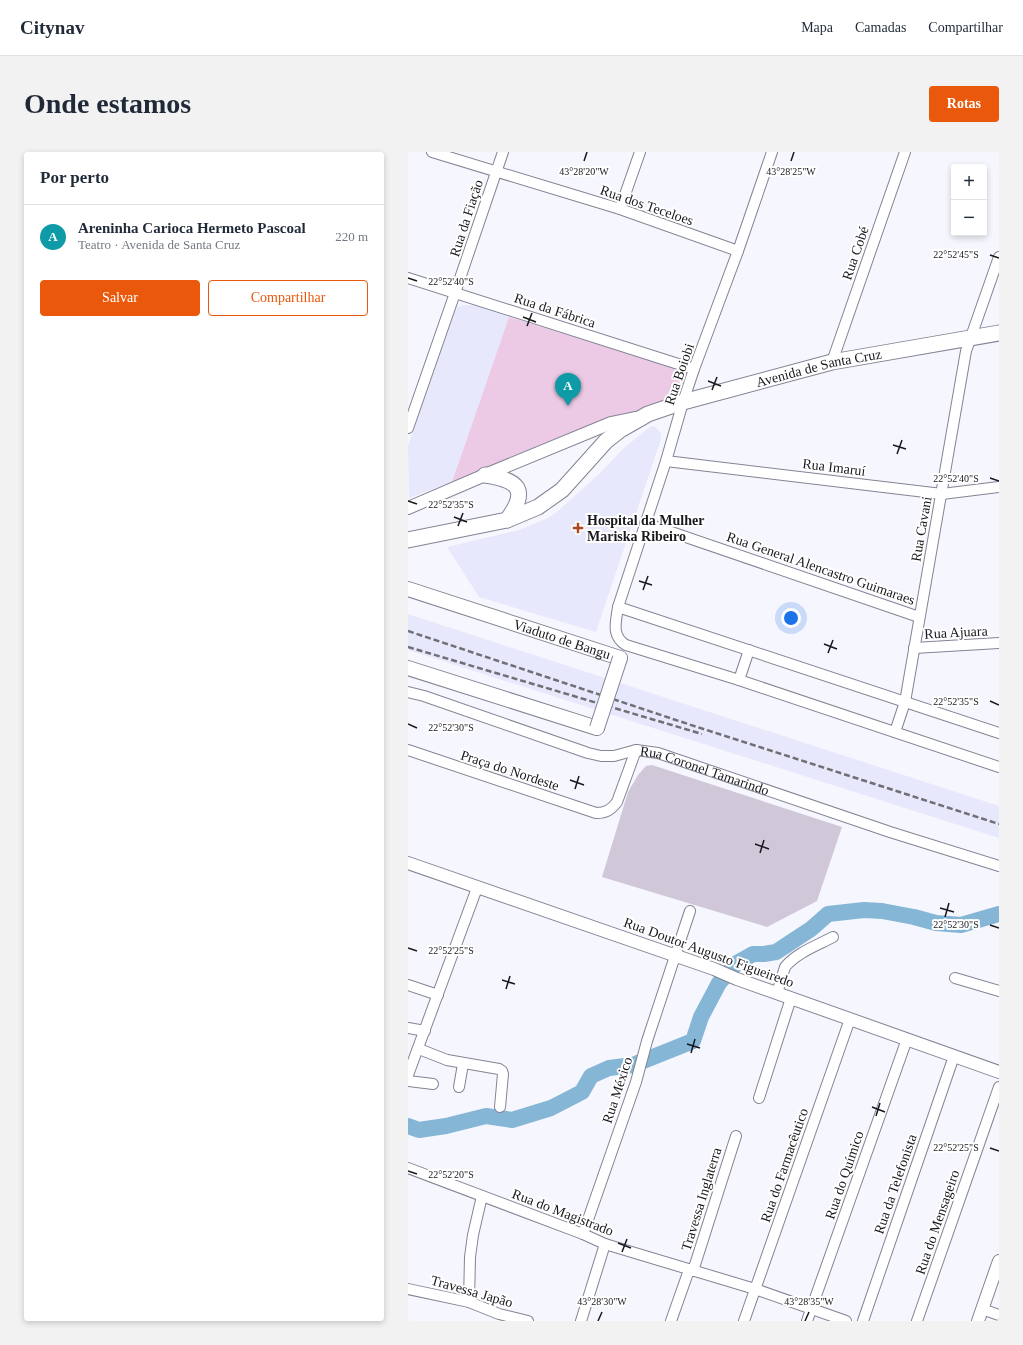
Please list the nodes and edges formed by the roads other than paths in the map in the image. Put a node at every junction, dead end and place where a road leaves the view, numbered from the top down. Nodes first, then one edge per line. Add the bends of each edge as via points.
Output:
1 (432, 152) edge
2 (503, 152) edge
3 (640, 152) edge
4 (772, 152) edge
5 (905, 152) edge
6 (496, 172) junction
7 (620, 209) junction
8 (738, 251) junction
9 (999, 257) edge
10 (408, 278) edge
11 (455, 294) junction
12 (999, 333) edge
13 (969, 338) junction
14 (832, 362) junction
15 (694, 369) junction
16 (683, 402) junction
17 (412, 403) edge
18 (642, 417) junction
19 (408, 428) edge
20 (666, 461) junction
21 (485, 474) junction
22 (999, 487) edge
23 (942, 494) junction
24 (411, 505) edge
25 (507, 520) junction
26 (645, 523) junction
27 (408, 540) edge
28 (408, 590) edge
29 (618, 607) junction
30 (919, 617) junction
31 (999, 643) edge
32 (914, 648) junction
33 (749, 650) junction
34 (409, 669) edge
35 (739, 680) junction
36 (408, 692) edge
37 (904, 702) junction
38 (895, 732) junction
39 (999, 733) edge
40 (408, 750) edge
41 (636, 750) junction
42 (999, 767) edge
43 (408, 863) edge
44 (999, 866) edge
45 (477, 888) junction
46 (690, 911) dead end
47 (833, 937) dead end
48 (675, 955) junction
49 (955, 978) dead end
50 (408, 985) edge
51 (999, 991) edge
52 (777, 993) junction
53 (438, 995) junction
54 (791, 998) junction
55 (850, 1019) junction
56 (408, 1028) edge
57 (425, 1031) junction
58 (907, 1039) junction
59 (418, 1049) junction
60 (954, 1056) junction
61 (463, 1064) junction
62 (999, 1072) edge
63 (408, 1075) edge
64 (408, 1081) edge
65 (433, 1084) dead end
66 (999, 1087) edge
67 (459, 1088) dead end
68 (759, 1098) dead end
69 (500, 1107) dead end
70 (736, 1136) dead end
71 (408, 1168) edge
72 (482, 1196) junction
73 (583, 1234) junction
74 (605, 1244) junction
75 (999, 1261) edge
76 (691, 1270) junction
77 (408, 1289) edge
78 (755, 1289) junction
79 (469, 1302) junction
80 (811, 1309) junction
81 (982, 1309) junction
82 (999, 1315) edge
83 (528, 1321) edge
84 (581, 1321) edge
85 (670, 1321) edge
86 (744, 1321) edge
87 (807, 1321) edge
88 (846, 1321) edge
89 (864, 1321) edge
90 (917, 1321) edge
91 (978, 1321) edge

1 - 6 street, Rua dos Teceloes
2 - 6 street, Rua da Fiação
3 - 7 street
4 - 8 street, Rua Boiobi
5 - 14 street, Rua Cobé
6 - 7 street, Rua dos Teceloes
6 - 11 street, Rua da Fiação
7 - 8 street, Rua dos Teceloes
8 - 15 street, Rua Boiobi
9 - 13 street, Rua Cavani
10 - 11 street, Rua da Fábrica
11 - 15 street, Rua da Fábrica
11 - 17 street, Rua da Fiação
12 - 13 main road, Avenida de Santa Cruz
13 - 14 main road, Avenida de Santa Cruz
13 - 23 street, Rua Cavani
14 - 16 main road, Avenida de Santa Cruz
15 - 16 street, Rua Boiobi
16 - 18 main road, Avenida de Santa Cruz
16 - 20 street, Rua Boiobi
17 - 19 street, Rua da Fiação
18 - 21 street, Avenida de Santa Cruz via 612,423
18 - 25 main road, Avenida de Santa Cruz via 606,441 550,500
20 - 23 street, Rua Imaruí
20 - 26 street, Rua Boiobi
21 - 24 street, Avenida de Santa Cruz
21 - 25 main road via 506,479 518,490 516,508
22 - 23 street, Rua Imaruí
23 - 30 street, Rua Cavani
25 - 27 main road, Avenida de Santa Cruz
26 - 29 street, Rua Boiobi
26 - 30 street, Rua General Alencastro Guimaraes
28 - 34 main road, Viaduto de Bangu, bridge via 620,658 597,728
29 - 33 street
29 - 35 street, Rua Boiobi via 615,629 620,642
30 - 32 street, Rua Cavani
31 - 32 street, Rua Ajuara
32 - 37 street, Rua Cavani
33 - 35 street
33 - 37 street
35 - 38 street
36 - 41 street, Rua Coronel Tamarindo via 588,753 614,756
37 - 38 street, Rua Cavani
37 - 39 street
38 - 42 street
40 - 41 street, Praça do Nordeste via 596,813 604,813 612,809 617,802
41 - 44 street, Rua Coronel Tamarindo via 658,753 890,832
43 - 45 street, Rua Doutor Augusto Figueiredo
45 - 48 street, Rua Doutor Augusto Figueiredo
45 - 53 street
46 - 48 street, Rua México
47 - 52 street via 803,953 785,967
48 - 52 street, Rua Doutor Augusto Figueiredo
48 - 73 street, Rua México via 636,1082
49 - 51 street
50 - 53 street
52 - 54 street, Rua Doutor Augusto Figueiredo
53 - 57 street
54 - 55 street, Rua Doutor Augusto Figueiredo
54 - 68 street
55 - 58 street, Rua Doutor Augusto Figueiredo
55 - 78 street, Rua do Farmacêutico
56 - 57 street
57 - 59 street
58 - 60 street, Rua Doutor Augusto Figueiredo
58 - 80 street, Rua do Químico
59 - 61 street
59 - 63 street
60 - 62 street, Rua Doutor Augusto Figueiredo
60 - 89 street, Rua da Telefonista
61 - 67 street
61 - 69 street via 502,1071
64 - 65 street
66 - 90 street, Rua do Mensageiro
70 - 76 street, Travessa Inglaterra
71 - 72 street, Rua do Magistrado
72 - 73 street, Rua do Magistrado
72 - 79 street via 470,1257
73 - 74 street, Rua do Magistrado
74 - 76 street, Rua do Magistrado
74 - 84 street
75 - 81 street
76 - 78 street, Rua do Magistrado
76 - 85 street, Travessa Inglaterra
77 - 79 street, Travessa Japão
78 - 80 street, Rua do Magistrado
78 - 86 street, Rua do Farmacêutico
79 - 83 street, Travessa Japão via 499,1314
80 - 87 street, Rua do Químico
80 - 88 street, Rua do Magistrado
81 - 82 street
81 - 91 street

